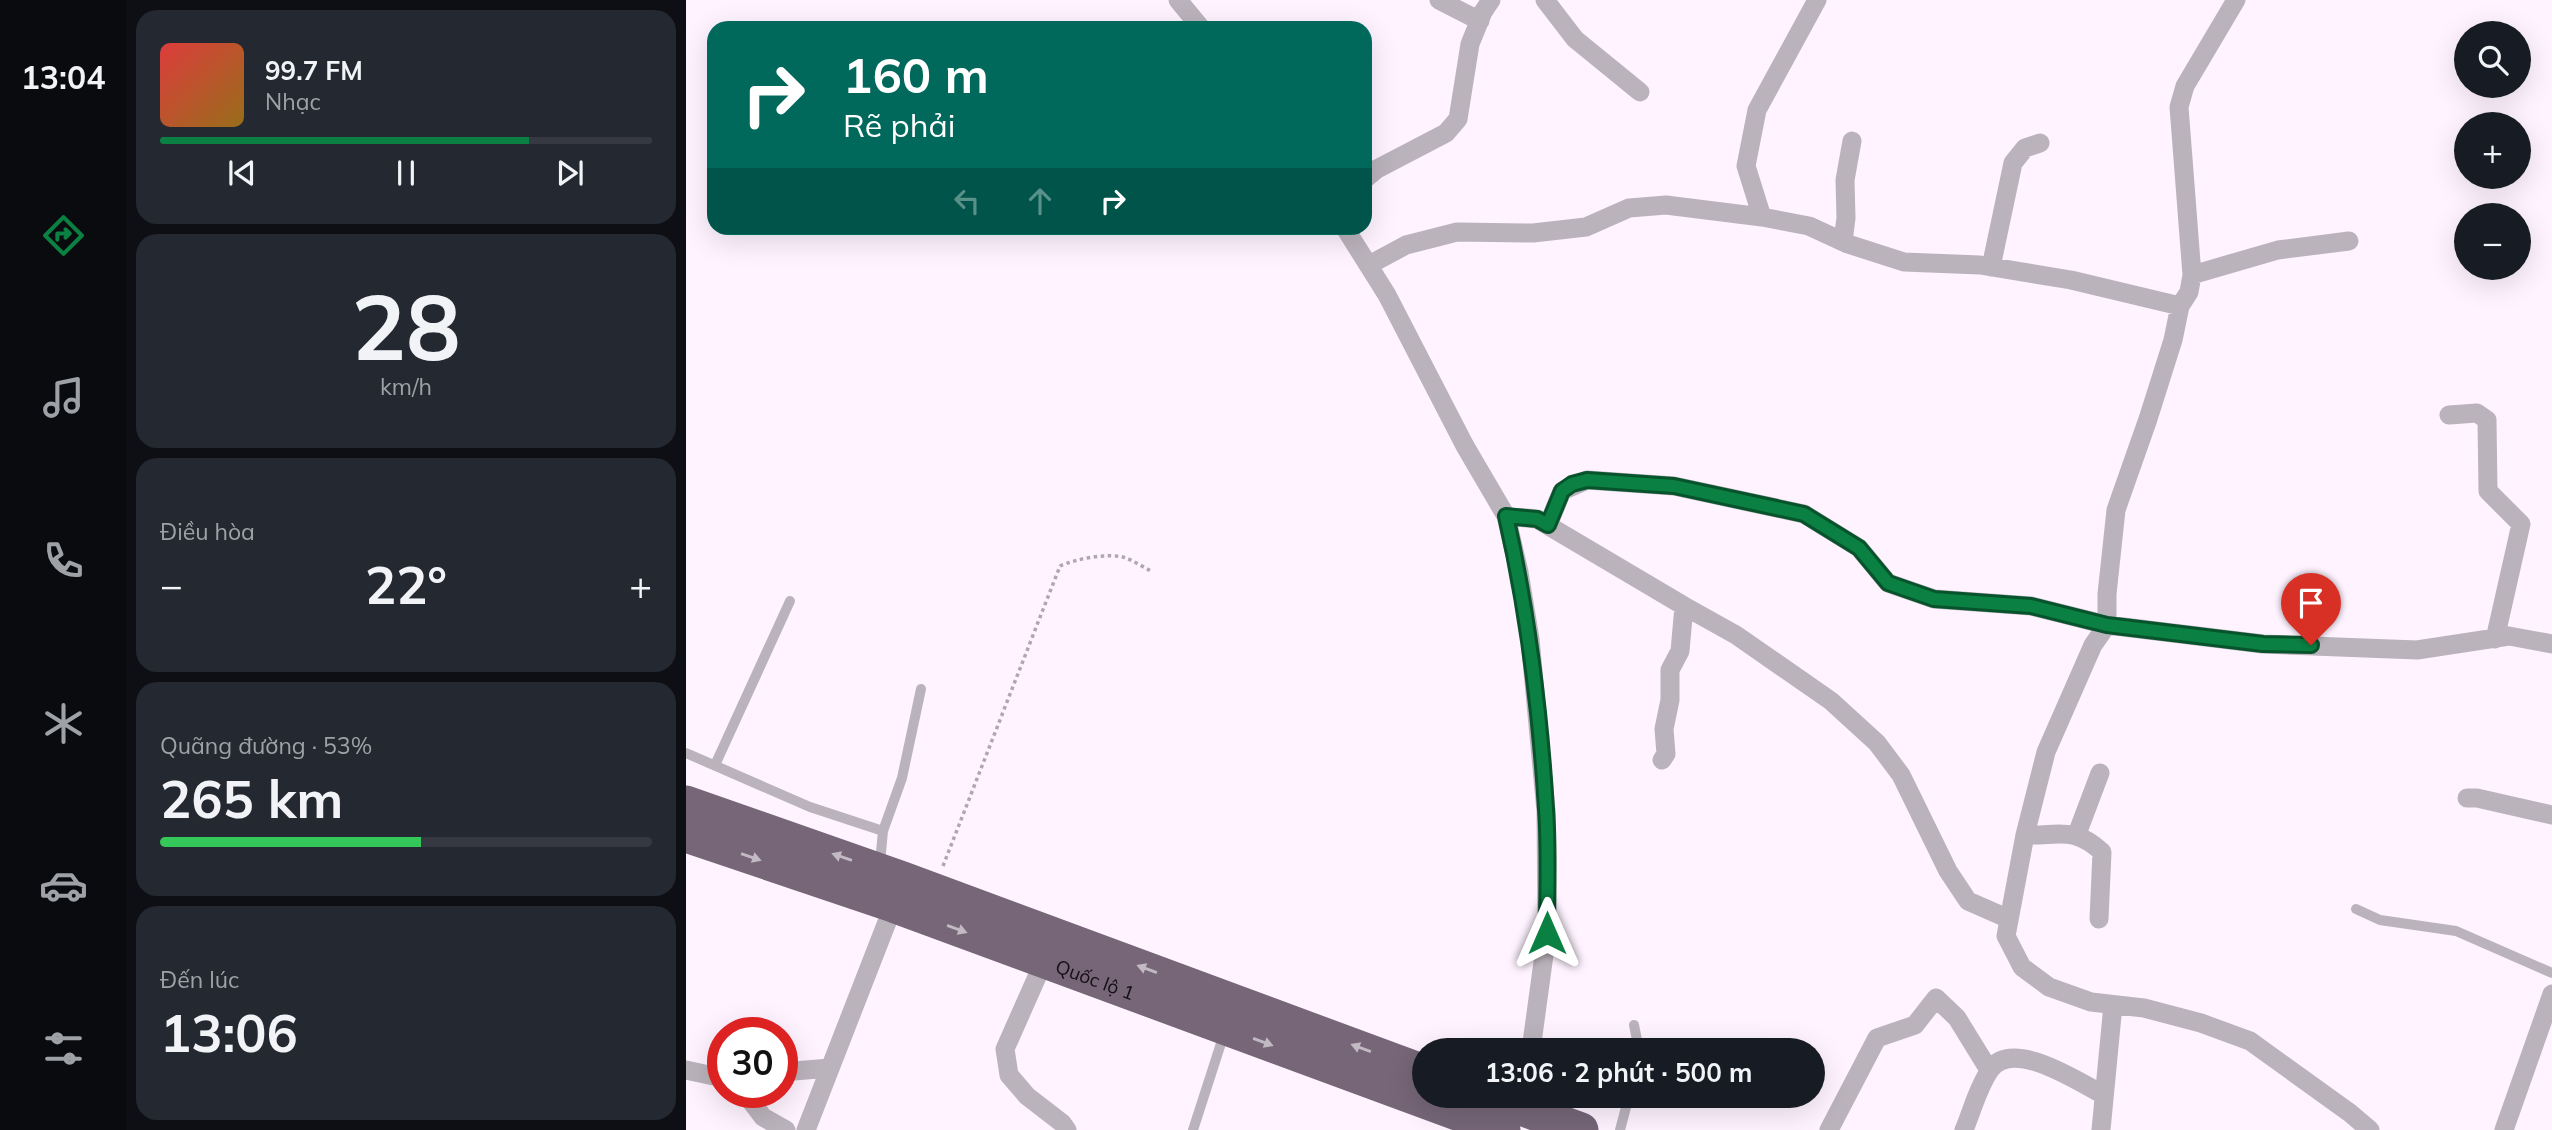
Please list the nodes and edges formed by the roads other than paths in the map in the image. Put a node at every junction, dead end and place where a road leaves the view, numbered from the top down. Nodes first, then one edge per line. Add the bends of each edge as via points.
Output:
1 (1178, 0) edge
2 (1439, 0) edge
3 (1491, 0) edge
4 (1545, 0) edge
5 (1817, 0) edge
6 (2236, 0) edge
7 (1480, 20) junction
8 (1195, 21) edge
9 (1640, 92) dead end
10 (1853, 141) dead end
11 (2040, 143) dead end
12 (1372, 173) edge
13 (1762, 217) junction
14 (1350, 235) edge
15 (2349, 241) dead end
16 (1843, 242) junction
17 (1369, 265) junction
18 (1991, 267) junction
19 (2192, 275) junction
20 (2180, 306) junction
21 (2449, 415) dead end
22 (1506, 516) junction
23 (1548, 525) junction
24 (789, 601) dead end
25 (1684, 606) junction
26 (2107, 625) junction
27 (2495, 639) junction
28 (2552, 644) edge
29 (921, 689) dead end
30 (686, 753) edge
31 (1662, 760) dead end
32 (715, 765) junction
33 (2101, 773) dead end
34 (2467, 798) dead end
35 (686, 803) edge
36 (2552, 815) edge
37 (883, 831) junction
38 (2077, 834) junction
39 (686, 835) edge
40 (2025, 835) junction
41 (903, 886) junction
42 (2356, 909) dead end
43 (2009, 919) junction
44 (2099, 919) dead end
45 (1044, 961) junction
46 (2552, 973) edge
47 (2552, 994) edge
48 (2113, 1005) junction
49 (1634, 1025) dead end
50 (1226, 1028) junction
51 (1533, 1038) edge
52 (1637, 1038) edge
53 (830, 1068) junction
54 (1412, 1068) edge
55 (686, 1070) edge
56 (1989, 1070) junction
57 (798, 1071) edge
58 (707, 1075) edge
59 (2104, 1095) junction
60 (756, 1108) edge
61 (1626, 1108) edge
62 (1507, 1112) edge
63 (786, 1130) edge
64 (806, 1130) edge
65 (1067, 1130) edge
66 (1193, 1130) edge
67 (1581, 1130) edge
68 (1620, 1130) edge
69 (1829, 1130) edge
70 (1964, 1130) edge
71 (2101, 1130) edge
72 (2370, 1130) edge
73 (2504, 1130) edge

1 - 8 street
2 - 7 street
3 - 7 street
4 - 9 street via 1575,39
5 - 13 street via 1757,110 1746,166
6 - 19 street via 2185,86 2179,107
7 - 12 street via 1470,44 1458,119 1446,133
10 - 16 street via 1845,180
11 - 18 street via 2025,148 2014,163
13 - 16 street via 1809,226
13 - 17 street via 1666,205 1629,208 1586,227 1533,233 1457,232 1406,244
14 - 17 street
15 - 19 street via 2278,250
16 - 18 street via 1904,262
17 - 22 street
18 - 20 street
19 - 20 street
20 - 26 street via 2153,406 2116,510
21 - 27 street via 2477,413 2487,420 2488,491 2521,524
22 - 23 street via 1537,519
22 - 51 street via 1530,639 1546,811 1547,933
23 - 25 street
23 - 26 street via 1562,491 1572,484 1587,480 1674,486 1804,514 1859,548 1888,583 1934,599 2031,606
24 - 32 lane
25 - 31 street via 1680,651 1670,670
25 - 43 street via 1736,635 1831,701 1877,743 1901,775 1948,871 1968,901
26 - 27 street via 2263,644 2417,650
26 - 40 street via 2093,645 2046,752
27 - 28 street via 2509,636
29 - 37 lane via 902,778
30 - 32 lane
32 - 37 lane via 810,807
33 - 38 street
34 - 36 street
41 -> 35 highway, Quốc lộ 1
37 - 41 lane
38 - 40 street
38 - 44 street via 2102,852
39 -> 41 highway, Quốc lộ 1
40 - 43 street
41 -> 45 highway, Quốc lộ 1
41 - 53 street
54 -> 41 highway, Quốc lộ 1
42 - 46 lane via 2380,920 2456,931
43 - 48 street via 2006,936 2022,967 2049,987
45 - 50 highway, Quốc lộ 1
45 - 65 street via 1005,1049 1009,1075
47 - 73 street
48 - 59 street
48 - 72 street via 2144,1007 2250,1041
49 - 52 lane
50 -> 62 highway, Quốc lộ 1
50 - 66 lane
53 - 57 street
53 - 64 street
55 - 58 street
56 - 59 street via 1999,1060 2025,1059 2045,1064
56 - 69 street via 1957,1018 1936,998 1915,1025 1877,1038
56 - 70 street
59 - 71 street
60 - 63 street
61 - 68 lane
62 - 67 highway, Quốc lộ 1

